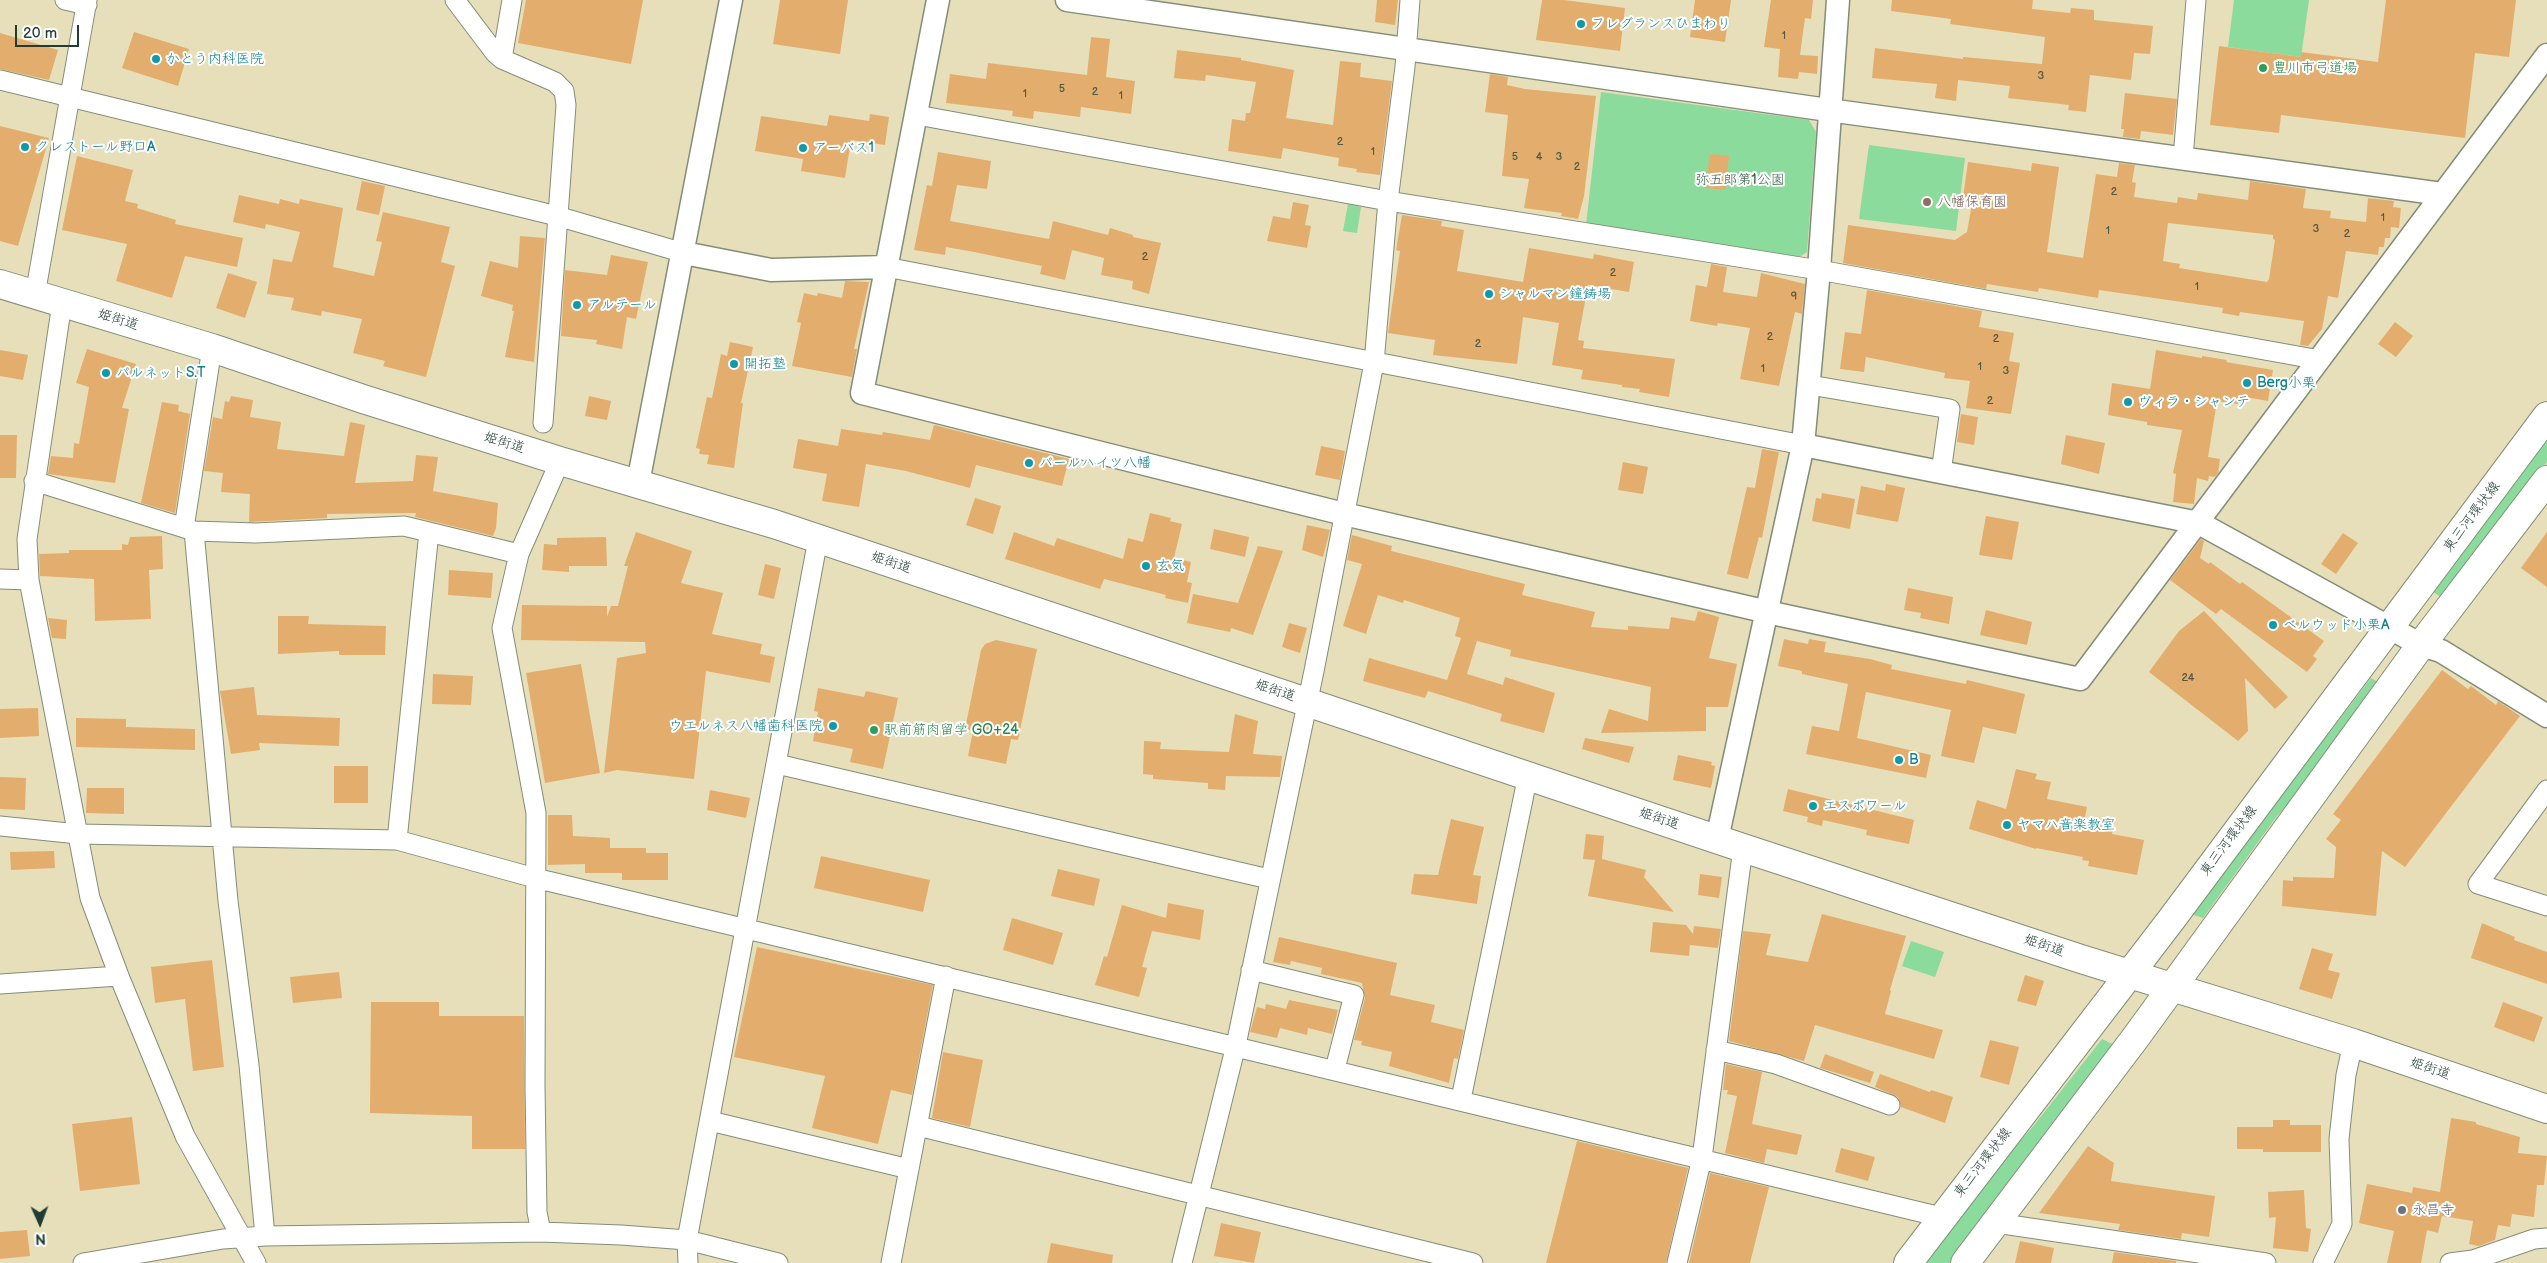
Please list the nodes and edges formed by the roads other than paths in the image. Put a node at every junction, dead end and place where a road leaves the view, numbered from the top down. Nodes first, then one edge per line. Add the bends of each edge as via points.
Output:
1 (65, 0) edge
2 (455, 0) edge
3 (512, 0) edge
4 (731, 0) edge
5 (938, 0) edge
6 (1067, 0) edge
7 (1410, 0) edge
8 (1838, 0) edge
9 (2196, 0) edge
10 (87, 3) edge
11 (1407, 48) junction
12 (2547, 55) edge
13 (502, 59) junction
14 (0, 80) edge
15 (72, 98) junction
16 (1831, 110) junction
17 (917, 115) junction
18 (2183, 158) junction
19 (2442, 194) junction
20 (1388, 202) junction
21 (557, 216) junction
22 (684, 253) junction
23 (886, 267) junction
24 (1819, 270) junction
25 (0, 284) edge
26 (35, 295) junction
27 (62, 303) junction
28 (212, 348) junction
29 (2320, 360) junction
30 (1374, 363) junction
31 (1810, 385) junction
32 (2547, 416) edge
33 (543, 423) dead end
34 (1803, 445) junction
35 (560, 461) junction
36 (1941, 472) junction
37 (2547, 480) edge
38 (34, 481) junction
39 (638, 484) junction
40 (1344, 514) junction
41 (2199, 523) junction
42 (189, 529) junction
43 (429, 532) junction
44 (818, 539) junction
45 (519, 554) junction
46 (0, 579) edge
47 (29, 580) junction
48 (1768, 611) junction
49 (2389, 628) junction
50 (2421, 646) junction
51 (1308, 702) junction
52 (2547, 716) edge
53 (777, 764) junction
54 (1528, 775) junction
55 (2547, 790) edge
56 (0, 826) edge
57 (78, 834) junction
58 (223, 836) junction
59 (1717, 839) junction
60 (397, 840) junction
61 (1744, 848) junction
62 (535, 878) junction
63 (1269, 879) junction
64 (2547, 906) edge
65 (744, 927) junction
66 (1251, 970) junction
67 (2130, 974) junction
68 (119, 976) junction
69 (946, 976) junction
70 (0, 984) edge
71 (2172, 986) junction
72 (2353, 1043) junction
73 (1236, 1045) junction
74 (1716, 1050) junction
75 (1335, 1069) junction
76 (1461, 1099) junction
77 (1890, 1106) dead end
78 (2547, 1109) edge
79 (710, 1122) junction
80 (918, 1126) junction
81 (1702, 1158) junction
82 (910, 1169) junction
83 (1198, 1197) junction
84 (1941, 1217) junction
85 (1996, 1223) junction
86 (541, 1232) junction
87 (265, 1236) junction
88 (240, 1238) junction
89 (2547, 1238) edge
90 (687, 1240) junction
91 (83, 1263) edge
92 (256, 1263) edge
93 (688, 1263) edge
94 (778, 1263) edge
95 (891, 1263) edge
96 (1182, 1263) edge
97 (1474, 1263) edge
98 (1677, 1263) edge
99 (1908, 1263) edge
100 (1965, 1263) edge
101 (2266, 1263) edge
102 (2323, 1263) edge
103 (2450, 1263) edge

1 - 10 street
2 - 13 street
3 - 13 street
4 - 22 street
5 - 17 street
6 - 11 street
7 - 11 street
8 - 16 street
9 - 18 street
10 - 15 street
11 - 16 street
11 - 20 street
12 - 19 street
13 - 21 street via 555,82 564,91 566,105
14 - 15 street
15 - 21 street
15 - 26 street
16 - 18 street
16 - 24 street
17 - 20 street
17 - 23 street
18 - 19 street
19 - 29 street
20 - 24 street
20 - 30 street
21 - 22 street
21 - 33 street
22 - 23 street via 771,270
22 - 39 street
23 - 30 street
23 - 40 street via 862,393
24 - 29 street
24 - 31 street
25 - 26 main road, 姫街道
26 - 27 main road, 姫街道
27 - 28 main road, 姫街道
27 - 38 street
28 - 35 main road, 姫街道
28 - 42 street
29 - 41 street
30 - 34 street
30 - 40 street
31 - 34 street
31 - 36 street via 1950,409
32 - 49 main road, 東三河環状線
34 - 36 street
34 - 48 street
35 - 39 main road, 姫街道
35 - 45 street
36 - 41 street
37 - 50 main road
38 - 42 street
38 - 47 street via 27,539
39 - 44 main road, 姫街道
40 - 48 street
40 - 51 street
41 - 48 street via 2080,679
41 - 49 street
42 - 43 street via 256,533 404,526
42 - 58 street
43 - 45 street
43 - 60 street
44 - 51 main road, 姫街道
44 - 53 street
45 - 62 street via 502,628 536,813
46 - 47 street
47 - 57 street
48 - 59 street
49 - 50 street
49 - 67 main road, 東三河環状線
50 - 52 street via 2441,651
50 - 71 main road
51 - 54 main road, 姫街道
51 - 63 street
53 - 63 street
53 - 65 street
54 - 59 main road, 姫街道
54 - 76 street
55 - 64 street via 2478,884
56 - 57 street
57 - 58 street
57 - 68 street via 90,898
58 - 60 street
58 - 87 street
59 - 61 main road, 姫街道
60 - 62 street
61 - 67 main road, 姫街道
61 - 74 street
62 - 65 street
62 - 86 street via 535,1096 537,1212
63 - 66 street
65 - 69 street
65 - 79 street
66 - 73 street
66 - 75 street via 1354,995
67 - 71 main road, 姫街道
67 - 84 main road, 東三河環状線
68 - 70 street
68 - 88 street via 185,1136
69 - 73 street
69 - 80 street
71 - 72 main road, 姫街道
71 - 85 main road
72 - 78 main road, 姫街道
72 - 102 street via 2339,1139 2342,1224
73 - 75 street
73 - 83 street
74 - 77 street via 1776,1064
74 - 81 street
75 - 76 street
76 - 81 street
79 - 82 street
79 - 90 street
80 - 82 street
80 - 83 street
81 - 84 street
81 - 98 street
82 - 95 street
83 - 96 street
83 - 97 street
84 - 99 main road, 東三河環状線
85 - 100 main road
85 - 101 street
86 - 87 street
86 - 90 street
87 - 88 street
88 - 91 street
88 - 92 street
89 - 103 street via 2534,1239 2473,1260
90 - 93 street
90 - 94 street

